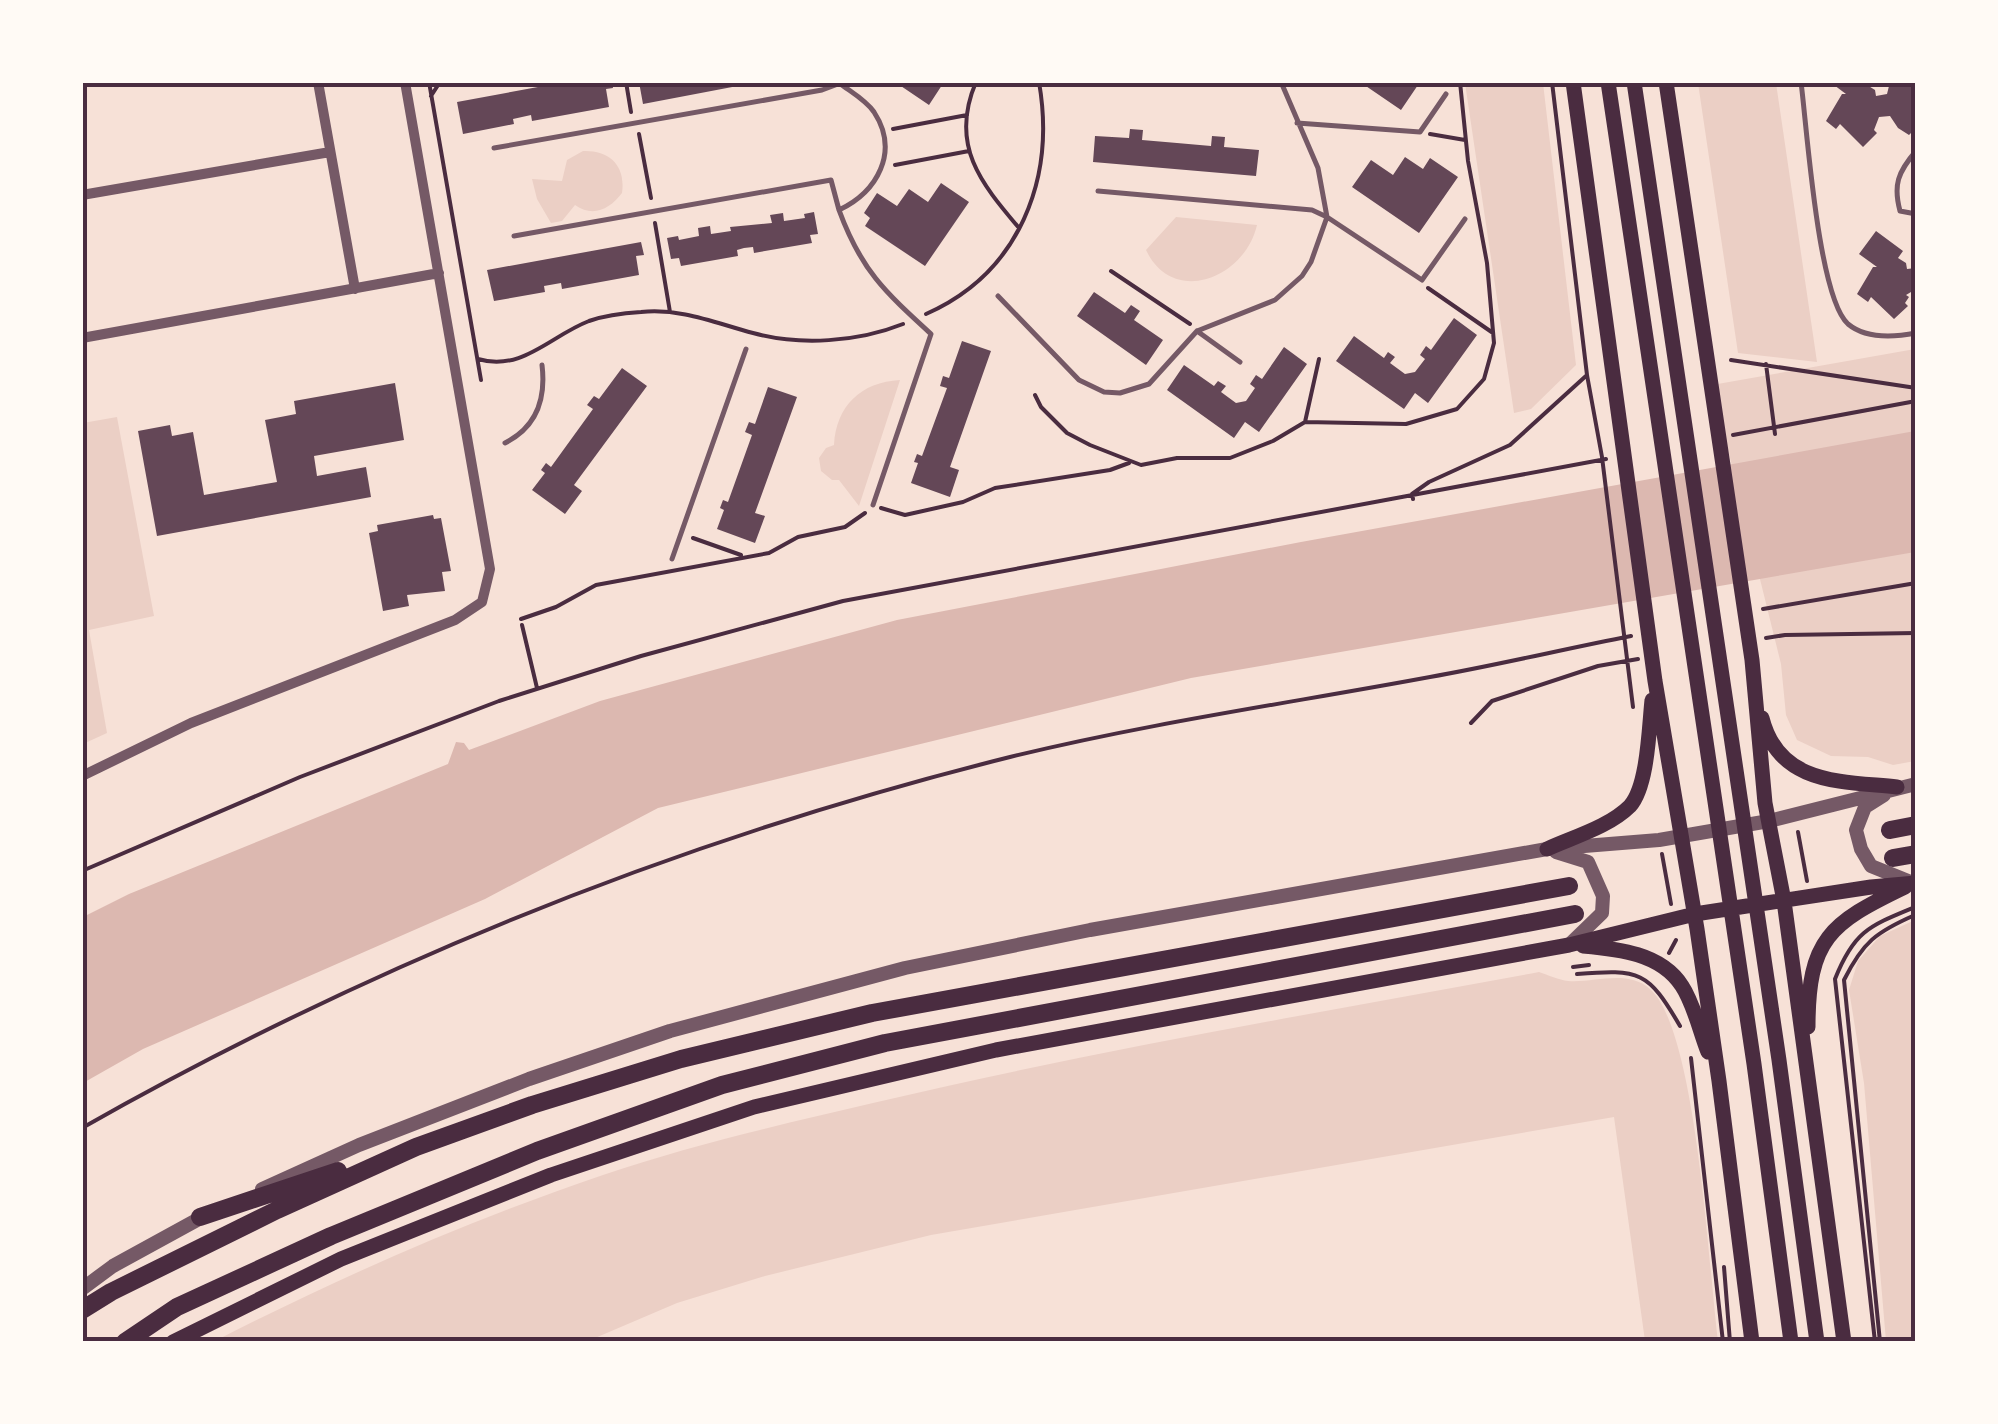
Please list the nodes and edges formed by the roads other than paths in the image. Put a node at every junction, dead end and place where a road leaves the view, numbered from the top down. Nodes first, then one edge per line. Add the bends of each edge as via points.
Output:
1 (318, 82) edge
2 (405, 82) edge
3 (1281, 82) edge
4 (1573, 82) edge
5 (1608, 82) edge
6 (1634, 82) edge
7 (1666, 82) edge
8 (1800, 82) edge
9 (838, 83) edge
10 (1446, 94) dead end
11 (1297, 123) junction
12 (494, 148) dead end
13 (1916, 151) edge
14 (330, 152) junction
15 (1098, 191) dead end
16 (82, 195) edge
17 (839, 210) junction
18 (1916, 214) edge
19 (1327, 217) junction
20 (1464, 218) dead end
21 (514, 236) dead end
22 (440, 274) junction
23 (355, 289) junction
24 (998, 296) dead end
25 (1197, 330) junction
26 (1916, 333) edge
27 (82, 338) edge
28 (746, 350) dead end
29 (1240, 362) dead end
30 (542, 365) dead end
31 (506, 443) dead end
32 (873, 506) road end
33 (672, 559) dead end
34 (1752, 660) junction
35 (1655, 682) junction
36 (82, 776) edge
37 (1916, 784) edge
38 (1897, 787) junction
39 (1769, 821) junction
40 (1916, 826) edge
41 (1890, 830) dead end
42 (1680, 836) junction
43 (1547, 848) junction
44 (1916, 854) edge
45 (1893, 858) dead end
46 (1914, 883) edge
47 (1569, 886) dead end
48 (1784, 901) junction
49 (1575, 914) dead end
50 (1694, 914) junction
51 (1569, 944) junction
52 (1808, 1076) junction
53 (1719, 1081) junction
54 (471, 1127) junction
55 (200, 1218) junction
56 (82, 1289) edge
57 (82, 1310) edge
58 (125, 1342) edge
59 (174, 1342) edge
60 (1752, 1342) edge
61 (1791, 1342) edge
62 (1818, 1342) edge
63 (1844, 1342) edge

1 - 14 street
2 - 22 street
3 - 11 lane
4 - 35 main road
5 - 61 main road
6 - 62 main road
7 - 34 main road
8 - 26 lane via 1808,172 1836,305 1848,324 1874,335
9 - 12 lane
9 - 17 lane via 873,112 881,131 881,168 871,189
10 - 11 lane via 1420,132
11 - 19 lane via 1318,168
13 - 18 lane via 1897,177 1896,194 1900,211
14 - 16 street
14 - 23 street
15 - 19 lane via 1312,210
17 - 21 lane via 830,180
17 - 32 lane via 868,273 931,334
19 - 20 lane via 1422,280
19 - 25 lane via 1311,262 1288,290
22 - 23 street
22 - 36 street via 490,570 482,602 455,620 192,723
23 - 27 street
24 - 25 lane via 1079,380 1104,392 1149,384
25 - 29 lane
28 - 33 lane
30 - 31 lane via 541,404
34 - 38 main road via 1764,724 1791,765 1821,779
34 - 39 main road
35 - 42 main road
35 - 43 main road via 1641,781 1631,805
37 - 38 street
38 - 39 street
38 - 46 street via 1865,807 1856,830 1871,866
39 - 42 street
39 - 48 main road
40 - 41 highway
42 - 43 street
42 - 50 main road
43 - 51 street via 1588,862 1603,896 1602,914
43 - 55 street via 1053,938 786,999 529,1079
44 - 45 highway
46 - 48 main road
46 - 52 main road via 1837,924 1820,948 1808,1012
47 - 54 highway via 872,1013 681,1059
48 - 50 main road
48 - 52 main road
49 - 58 highway via 885,1043 722,1084 331,1236 177,1306
50 - 51 main road
50 - 53 main road
51 - 53 main road via 1642,954 1682,985
51 - 59 main road via 996,1050 754,1107 551,1175 341,1259
52 - 63 main road
53 - 60 main road
54 - 55 highway
54 - 57 highway via 277,1210
55 - 56 street

